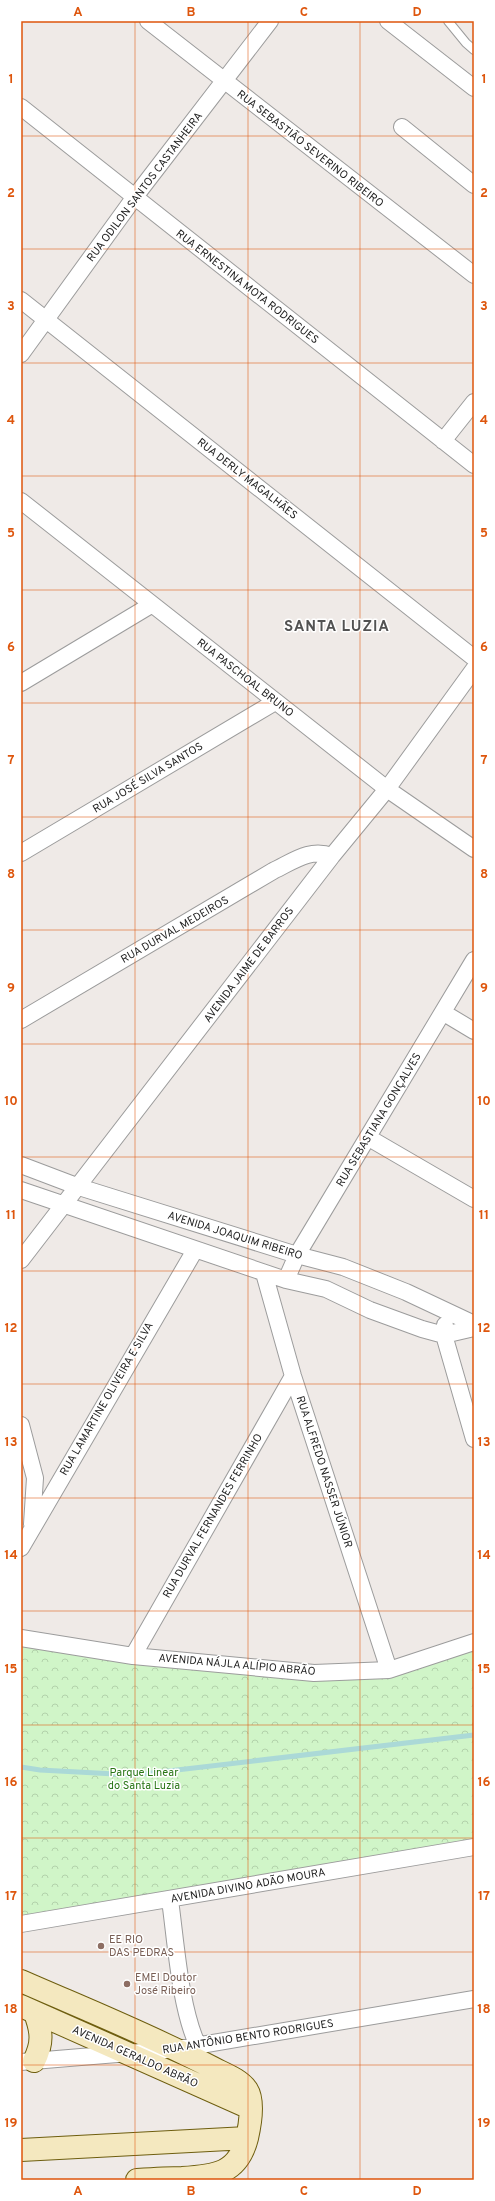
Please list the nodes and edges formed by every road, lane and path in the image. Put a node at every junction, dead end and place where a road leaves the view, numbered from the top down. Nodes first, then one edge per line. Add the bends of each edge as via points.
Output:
1 (148, 21) edge
2 (270, 21) edge
3 (388, 21) edge
4 (448, 21) edge
5 (474, 50) edge
6 (224, 82) junction
7 (474, 88) edge
8 (21, 108) edge
9 (402, 127) dead end
10 (474, 185) edge
11 (134, 198) junction
12 (474, 275) edge
13 (21, 300) edge
14 (46, 320) junction
15 (21, 354) edge
16 (474, 402) edge
17 (443, 441) junction
18 (474, 466) edge
19 (23, 505) edge
20 (151, 604) junction
21 (474, 658) edge
22 (474, 669) edge
23 (21, 683) edge
24 (274, 702) junction
25 (387, 789) junction
26 (474, 849) edge
27 (21, 853) edge
28 (332, 856) junction
29 (474, 960) edge
30 (444, 1013) junction
31 (21, 1020) edge
32 (474, 1031) edge
33 (369, 1138) junction
34 (21, 1165) edge
35 (79, 1187) junction
36 (21, 1190) edge
37 (474, 1199) edge
38 (62, 1205) junction
39 (195, 1250) junction
40 (297, 1255) junction
41 (21, 1260) edge
42 (264, 1273) junction
43 (286, 1280) junction
44 (447, 1312) junction
45 (474, 1324) edge
46 (474, 1328) edge
47 (444, 1335) junction
48 (293, 1376) junction
49 (21, 1425) edge
50 (474, 1439) edge
51 (32, 1528) junction
52 (21, 1548) edge
53 (21, 1638) edge
54 (474, 1642) edge
55 (132, 1656) junction
56 (389, 1670) junction
57 (474, 1847) edge
58 (170, 1900) junction
59 (21, 1924) edge
60 (21, 1981) edge
61 (474, 1999) edge
62 (28, 2009) edge
63 (188, 2048) junction
64 (128, 2054) junction
65 (27, 2062) edge
66 (250, 2108) junction
67 (247, 2138) junction
68 (21, 2150) edge
69 (137, 2180) edge

1 - 6 street, RUA SEBASTIÃO SEVERINO RIBEIRO
2 - 6 street, RUA ODILON SANTOS CASTANHEIRA
3 - 7 street
4 - 5 lane
6 - 11 street, RUA ODILON SANTOS CASTANHEIRA
6 - 12 street, RUA SEBASTIÃO SEVERINO RIBEIRO
8 - 11 street, RUA ERNESTINA MOTA RODRIGUES
9 - 10 street
11 - 14 street, RUA ODILON SANTOS CASTANHEIRA
11 - 17 street, RUA ERNESTINA MOTA RODRIGUES
13 - 14 street, RUA DERLY MAGALHÃES
14 - 15 street, RUA ODILON SANTOS CASTANHEIRA
14 - 21 street, RUA DERLY MAGALHÃES
16 - 17 street
17 - 18 street, RUA ERNESTINA MOTA RODRIGUES
19 - 20 street, RUA PASCHOAL BRUNO
20 - 23 street
20 - 24 street, RUA PASCHOAL BRUNO
22 - 25 street, AVENIDA JAIME DE BARROS
24 - 25 street, RUA PASCHOAL BRUNO
24 - 27 street, RUA JOSÉ SILVA SANTOS
25 - 26 street, RUA PASCHOAL BRUNO
25 - 28 street, AVENIDA JAIME DE BARROS
28 - 31 street, RUA DURVAL MEDEIROS via 321,852 312,853 280,868
28 - 35 street, AVENIDA JAIME DE BARROS
29 - 30 street, RUA SEBASTIANA GONÇALVES
30 - 32 street
30 - 33 street, RUA SEBASTIANA GONÇALVES
33 - 37 street
33 - 40 street, RUA SEBASTIANA GONÇALVES
34 - 35 street, AVENIDA JOAQUIM RIBEIRO
35 - 38 street, AVENIDA JAIME DE BARROS
35 - 40 street, AVENIDA JOAQUIM RIBEIRO
36 - 38 street
38 - 39 street
38 - 41 street, AVENIDA JAIME DE BARROS
39 - 42 street
39 - 51 street, RUA LAMARTINE OLIVEIRA E SILVA
40 - 43 street, RUA SEBASTIANA GONÇALVES
40 - 44 street, AVENIDA JOAQUIM RIBEIRO via 343,1267 406,1292
42 - 43 street
42 - 48 street, RUA ALFREDO NASSER JÚNIOR
43 - 47 street via 326,1289 377,1312
44 - 45 street, AVENIDA JOAQUIM RIBEIRO
44 - 47 street
46 - 47 street
47 - 50 street
48 - 55 street, RUA DURVAL FERNANDES FERRINHO
48 - 56 street, RUA ALFREDO NASSER JÚNIOR
49 - 51 street via 35,1478
51 - 52 street, RUA LAMARTINE OLIVEIRA E SILVA
53 - 55 street, AVENIDA NÁJLA ALÍPIO ABRÃO
54 - 56 street, AVENIDA NÁJLA ALÍPIO ABRÃO
55 - 56 street, AVENIDA NÁJLA ALÍPIO ABRÃO via 314,1674
57 - 58 street, AVENIDA DIVINO ADÃO MOURA
58 - 59 street, AVENIDA DIVINO ADÃO MOURA
58 - 63 street via 192,2033
60 - 63 street, AVENIDA GERALDO ABRÃO
61 - 63 street, RUA ANTÔNIO BENTO RODRIGUES
62 - 64 street, AVENIDA GERALDO ABRÃO
62 - 65 street via 42,2038 40,2050
63 - 64 street, RUA ANTÔNIO BENTO RODRIGUES
63 - 66 street, AVENIDA GERALDO ABRÃO via 239,2082 247,2091
64 - 65 street, RUA ANTÔNIO BENTO RODRIGUES
64 - 66 street, AVENIDA GERALDO ABRÃO
66 - 67 street
67 - 68 street
67 - 69 street via 238,2160 220,2173

